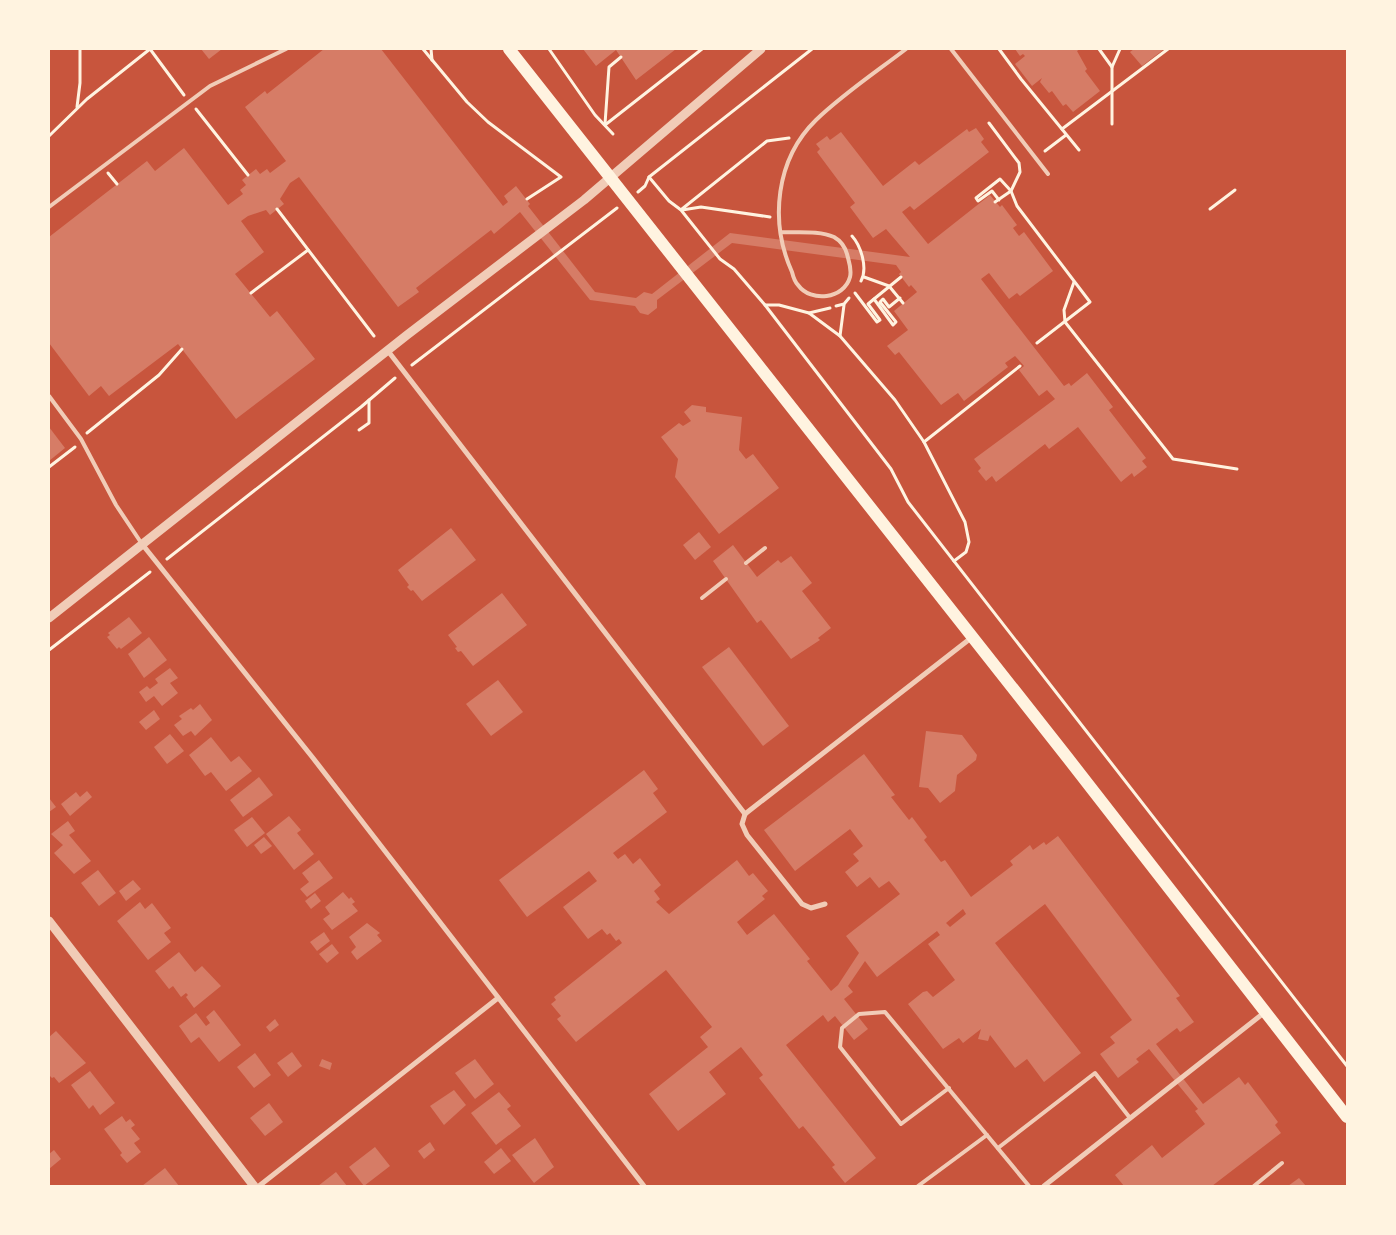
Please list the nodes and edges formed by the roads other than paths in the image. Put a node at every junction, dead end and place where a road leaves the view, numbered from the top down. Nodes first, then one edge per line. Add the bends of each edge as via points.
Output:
1 (286, 49) edge
2 (509, 49) edge
3 (761, 49) edge
4 (906, 49) edge
5 (950, 49) edge
6 (1048, 174) dead end
7 (610, 175) junction
8 (49, 207) edge
9 (781, 232) junction
10 (388, 351) junction
11 (49, 396) edge
12 (142, 544) junction
13 (765, 548) dead end
14 (746, 563) dead end
15 (726, 579) dead end
16 (702, 598) dead end
17 (49, 618) edge
18 (972, 637) junction
19 (745, 814) junction
20 (825, 904) dead end
21 (49, 921) edge
22 (498, 998) junction
23 (1266, 1011) junction
24 (948, 1088) junction
25 (1347, 1117) edge
26 (1130, 1118) junction
27 (987, 1135) junction
28 (998, 1148) junction
29 (1282, 1164) dead end
30 (254, 1186) edge
31 (260, 1186) edge
32 (644, 1186) edge
33 (918, 1186) edge
34 (1030, 1186) edge
35 (1044, 1186) edge
36 (1254, 1186) edge

1 - 8 lane via 216,83
2 - 7 main road
3 - 7 street
4 - 9 lane via 816,120 802,136 786,167 779,190
5 - 6 lane
7 - 10 street via 584,200
7 - 18 main road
9 - 9 lane via 786,260 798,286 811,296 826,297 841,291 850,278 851,267 845,246 833,237
10 - 12 street
10 - 19 street
11 - 12 lane via 81,439 116,505
12 - 17 street
12 - 22 street via 313,758
13 - 14 lane
15 - 16 lane
18 - 19 street
18 - 23 main road
19 - 20 street via 742,824 747,835 802,904 811,908
21 - 30 street
22 - 31 street
22 - 32 street
23 - 25 main road
23 - 26 street
24 - 24 lane via 882,1011 859,1014 842,1028 839,1045 901,1124
24 - 27 lane
26 - 28 lane via 1095,1073
26 - 35 street
27 - 28 lane
27 - 33 lane
28 - 34 lane
29 - 36 lane

